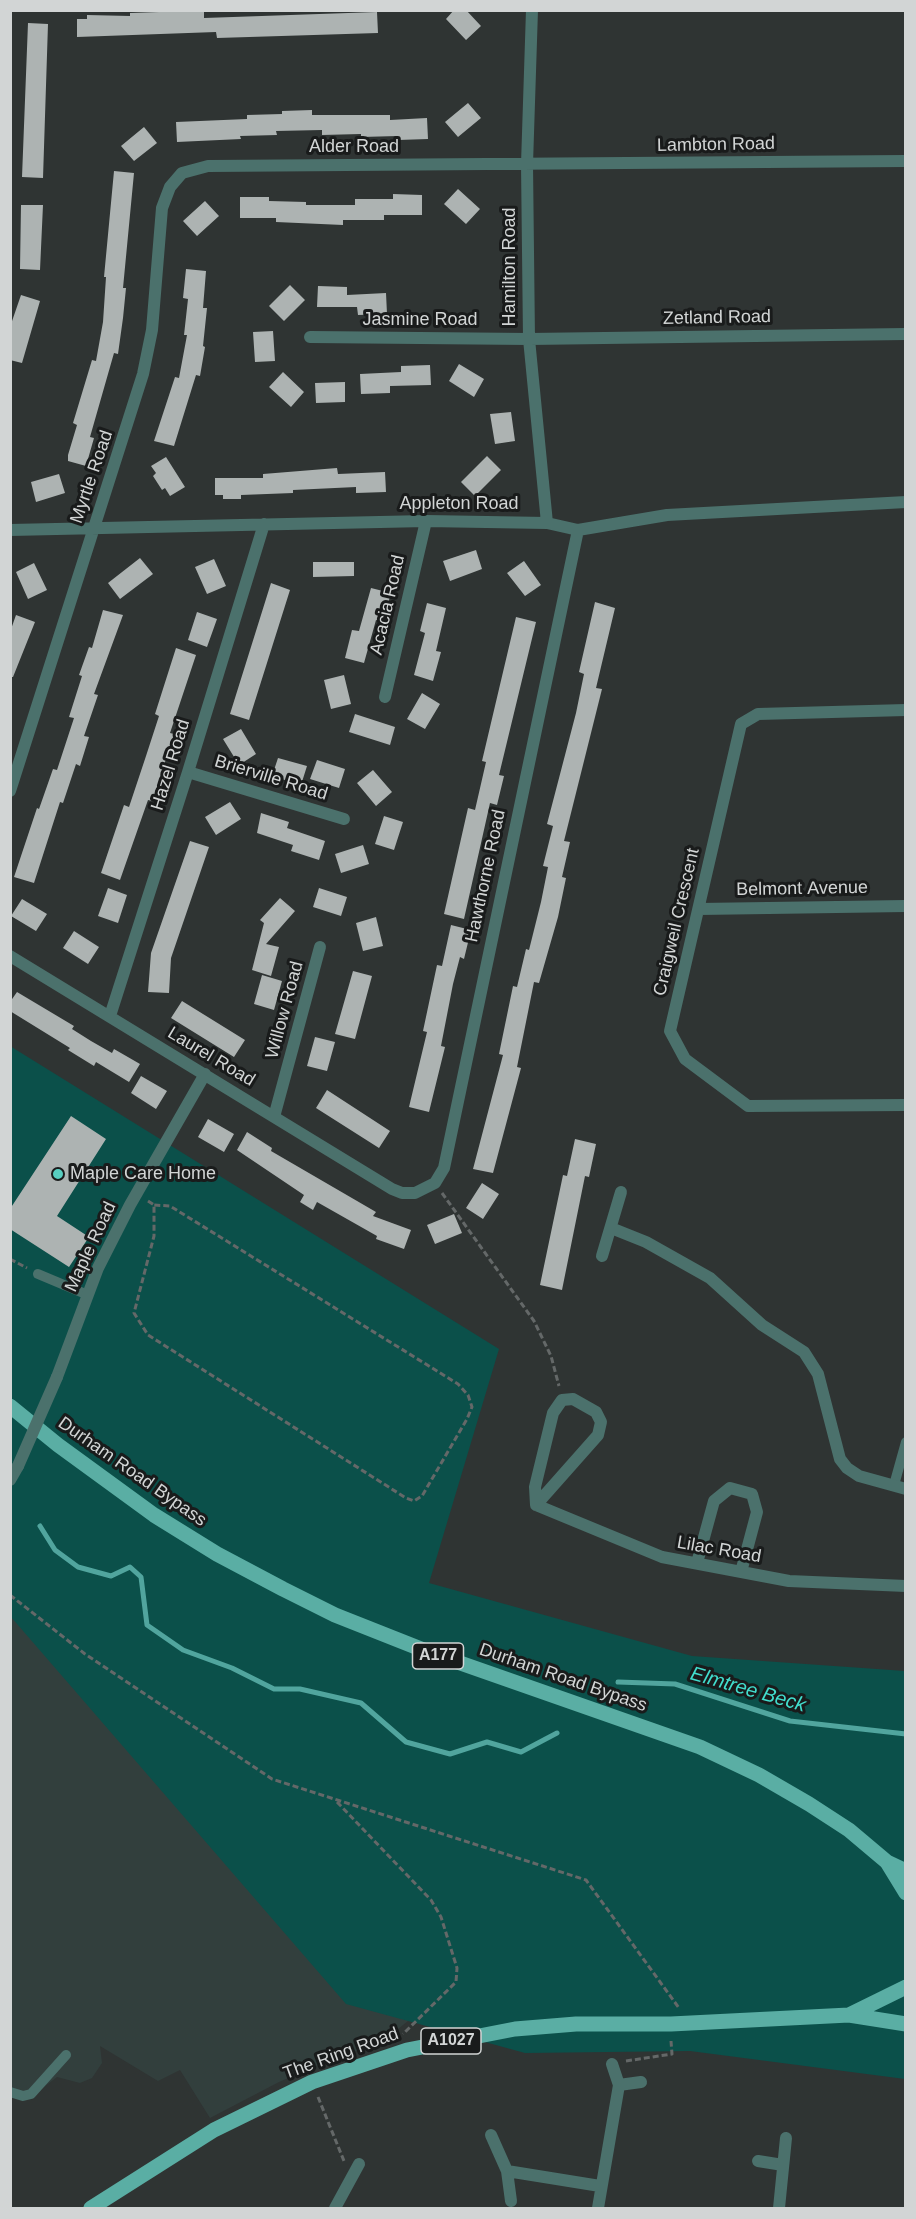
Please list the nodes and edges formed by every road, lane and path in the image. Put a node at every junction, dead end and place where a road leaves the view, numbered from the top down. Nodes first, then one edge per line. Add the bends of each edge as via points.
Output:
1 (532, 10) edge
2 (906, 161) edge
3 (527, 164) junction
4 (182, 173) joint
5 (906, 334) edge
6 (310, 337) dead end
7 (529, 339) junction
8 (906, 502) edge
9 (426, 521) junction
10 (547, 523) junction
11 (264, 524) junction
12 (93, 527) junction
13 (10, 530) edge
14 (578, 530) junction
15 (385, 697) dead end
16 (906, 710) edge
17 (188, 772) junction
18 (10, 790) edge
19 (344, 819) dead end
20 (906, 906) edge
21 (699, 909) junction
22 (320, 947) dead end
23 (10, 956) edge
24 (110, 1016) junction
25 (205, 1074) junction
26 (906, 1105) edge
27 (274, 1117) junction
28 (435, 1183) junction
29 (621, 1192) dead end
30 (136, 1194) junction
31 (154, 1205) junction
32 (611, 1228) junction
33 (602, 1256) dead end
34 (10, 1259) edge
35 (38, 1274) joint
36 (88, 1295) junction
37 (562, 1400) junction
38 (10, 1406) edge
39 (906, 1442) edge
40 (10, 1480) edge
41 (900, 1487) edge
42 (536, 1505) junction
43 (697, 1563) junction
44 (741, 1572) junction
45 (906, 1586) edge
46 (10, 1595) edge
47 (336, 1801) junction
48 (886, 1862) junction
49 (906, 1871) edge
50 (906, 1893) edge
51 (906, 1987) edge
52 (849, 2015) junction
53 (671, 2024) junction
54 (906, 2024) edge
55 (407, 2049) junction
56 (66, 2055) dead end
57 (612, 2064) joint
58 (312, 2082) junction
59 (641, 2082) dead end
60 (619, 2085) junction
61 (10, 2092) edge
62 (491, 2135) dead end
63 (786, 2138) dead end
64 (758, 2162) dead end
65 (359, 2163) dead end
66 (783, 2165) junction
67 (507, 2171) junction
68 (351, 2178) junction
69 (600, 2186) junction
70 (511, 2201) dead end
71 (92, 2208) edge
72 (335, 2208) edge
73 (598, 2208) edge
74 (779, 2208) edge

1 - 3 street, Hamilton Road
2 - 3 street, Lambton Road
3 - 4 street, Alder Road via 208,166
3 - 7 street, Hamilton Road
4 - 12 street, Myrtle Road via 170,187 162,208 152,330 143,374
5 - 7 street, Zetland Road
6 - 7 street, Jasmine Road
7 - 10 street, Hamilton Road
8 - 14 street, Appleton Road via 667,515
9 - 10 street, Appleton Road
9 - 11 street, Appleton Road
9 - 15 street, Acacia Road
10 - 14 street, Appleton Road
11 - 12 street, Appleton Road
11 - 17 street, Hazel Road
12 - 13 street, Appleton Road
12 - 18 street, Myrtle Road
14 - 28 street, Hawthorne Road via 444,1168
16 - 21 street, Craigweil Crescent via 758,714 741,724
17 - 19 street, Brierville Road
17 - 24 street, Hazel Road
20 - 21 street, Belmont Avenue
21 - 26 street, Craigweil Crescent via 670,1031 685,1059 748,1106
22 - 27 street, Willow Road
23 - 24 street, Laurel Road
24 - 25 street, Laurel Road
25 - 27 street, Laurel Road
25 - 30 street, Maple Road
27 - 28 street, Laurel Road via 392,1189 415,1193
28 - 37 path via 534,1321 550,1356
29 - 32 street
30 - 31 path
30 - 36 street, Maple Road
31 - 31 path via 154,1236 134,1314 148,1335 406,1498 414,1501 422,1496 472,1407 458,1384 170,1206
32 - 33 street
32 - 41 street via 646,1242 710,1278 762,1325 804,1352 818,1374 840,1458 847,1468 860,1476
34 - 35 path
35 - 36 lane
36 - 40 street, Maple Road, bridge via 57,1377
37 - 42 street via 553,1413 535,1487
37 - 42 street via 573,1399 596,1412 601,1422 598,1435
38 - 48 main road, Durham Road Bypass / A177 via 154,1515 283,1589 335,1615 426,1651 700,1747 809,1804 849,1830
39 - 41 lane
42 - 43 street, Lilac Road via 662,1557
43 - 44 street, Lilac Road
43 - 44 street via 714,1501 730,1488 752,1494 757,1512
44 - 45 street, Lilac Road via 789,1581
46 - 47 path via 85,1654 272,1779
47 - 53 path via 586,1880 681,2010 670,2011
47 - 55 path via 431,1900 441,1917 458,1968 456,1982 403,2034
48 - 49 main road, Durham Road Bypass / A177
48 - 50 main road, Durham Road Bypass / A177
51 - 52 main road, The Ring Road / A1027
52 - 53 main road, The Ring Road / A1027
52 - 54 main road, The Ring Road / A1027
53 - 55 main road, The Ring Road / A1027 via 576,2024 515,2029
53 - 57 path via 672,2054
55 - 58 main road, The Ring Road / A1027
56 - 61 lane via 31,2094
57 - 60 street
58 - 68 path
58 - 71 main road, The Ring Road / A1027 via 214,2130
59 - 60 street
60 - 69 street
62 - 67 street
63 - 66 street
64 - 66 street
65 - 68 street
66 - 74 street
67 - 69 street
67 - 70 street
68 - 72 street
69 - 73 street

